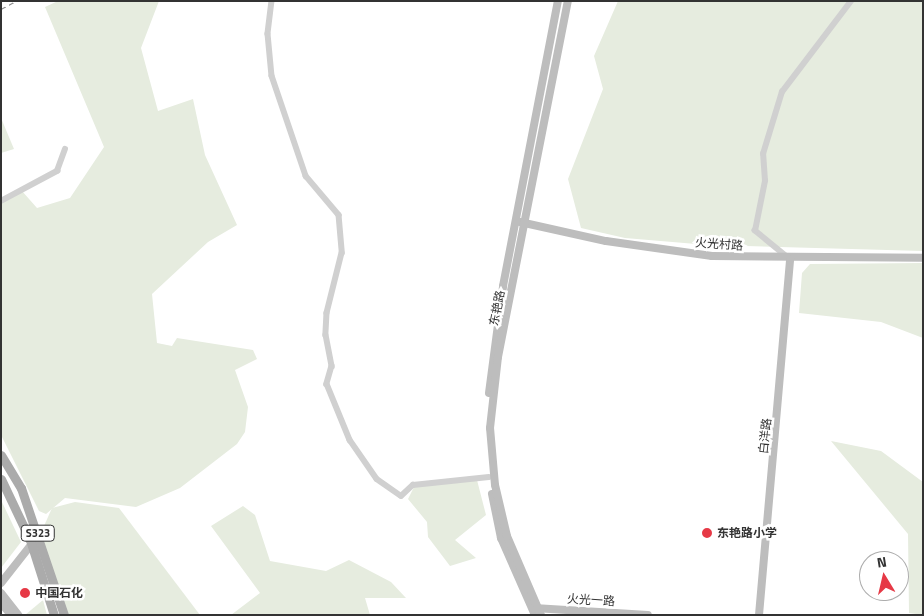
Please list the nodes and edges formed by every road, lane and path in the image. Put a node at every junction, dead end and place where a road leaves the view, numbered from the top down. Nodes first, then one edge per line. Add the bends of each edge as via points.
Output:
1 (272, 1) edge
2 (558, 1) edge
3 (568, 1) edge
4 (851, 1) edge
5 (65, 149) dead end
6 (1, 201) edge
7 (516, 221) junction
8 (525, 224) junction
9 (923, 258) edge
10 (790, 259) junction
11 (1, 456) edge
12 (489, 477) junction
13 (1, 479) edge
14 (34, 537) junction
15 (1, 574) edge
16 (1, 583) edge
17 (1, 593) edge
18 (1, 602) edge
19 (536, 611) edge
20 (11, 615) edge
21 (18, 615) edge
22 (54, 615) edge
23 (64, 615) edge
24 (648, 615) edge
25 (759, 615) edge

1 - 12 street via 268,34 272,76 306,176 339,215 342,253 327,313 326,335 332,366 327,384 350,440 377,479 401,496 412,485
2 - 7 main road, 东艳路
3 - 8 main road, 东艳路
4 - 10 street via 782,92 763,154 765,181 755,232
5 - 6 street via 57,171
7 - 8 main road, 火光村路
7 - 12 main road, 东艳路 via 492,363 485,429
8 - 10 main road, 火光村路 via 656,249
8 - 19 main road, 东艳路 via 490,428 495,485 507,536
9 - 10 main road, 火光村路
10 - 25 main road, 白洋路
11 - 14 main road, S323 via 21,488
12 - 19 main road, 东艳路 via 502,538
13 - 14 main road
14 - 15 main road
14 - 16 main road
14 - 22 main road
14 - 23 main road, S323
17 - 21 main road
18 - 20 main road
19 - 24 main road, 火光一路

